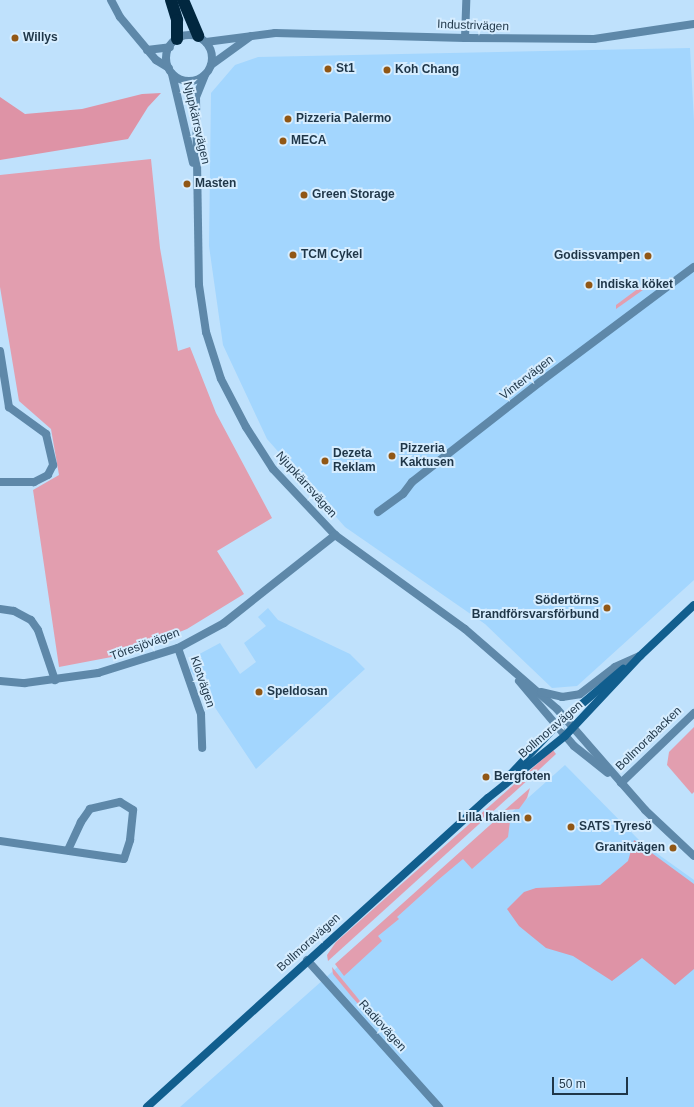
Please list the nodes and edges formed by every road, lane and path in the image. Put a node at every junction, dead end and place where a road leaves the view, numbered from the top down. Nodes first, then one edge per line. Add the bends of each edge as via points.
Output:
1 (111, 0) edge
2 (171, 0) edge
3 (183, 0) edge
4 (466, 0) edge
5 (694, 24) edge
6 (251, 36) junction
7 (465, 38) junction
8 (202, 39) junction
9 (173, 43) junction
10 (147, 50) junction
11 (211, 65) junction
12 (171, 71) junction
13 (205, 75) junction
14 (197, 178) junction
15 (694, 267) edge
16 (0, 351) edge
17 (0, 482) edge
18 (378, 512) dead end
19 (336, 535) junction
20 (694, 604) edge
21 (0, 609) edge
22 (178, 648) junction
23 (640, 656) junction
24 (505, 665) junction
25 (55, 680) junction
26 (0, 681) edge
27 (535, 689) junction
28 (694, 713) edge
29 (565, 718) junction
30 (557, 726) junction
31 (574, 728) junction
32 (565, 736) junction
33 (202, 748) dead end
34 (621, 783) junction
35 (488, 798) junction
36 (0, 841) edge
37 (68, 850) junction
38 (694, 856) edge
39 (307, 960) junction
40 (146, 1107) edge
41 (439, 1107) edge

1 - 10 street via 120,17
2 - 9 highway via 177,20
3 - 8 highway
4 - 7 street
5 - 7 street, Industrivägen via 594,39
6 - 7 street, Industrivägen via 275,32
6 - 8 street, Industrivägen
6 - 11 street, Industrivägen
8 - 9 street via 186,35
8 - 11 street via 212,52
9 - 10 street
9 - 12 street via 166,57
10 - 12 street
11 - 13 street
12 - 13 street via 188,81
12 - 14 street, Njupkärrsvägen
13 - 14 street, Njupkärrsvägen via 196,97
14 - 19 street, Njupkärrsvägen via 199,285 206,332 221,379 246,427 273,469
15 - 18 street, Vintervägen via 534,387 412,482 403,494
16 - 17 street via 9,407 46,434 53,465 44,478 29,483
19 - 22 street, Töresjövägen via 224,623
19 - 24 street, Njupkärrsvägen via 465,629
20 - 23 street, Bollmoravägen
21 - 25 street via 14,611 31,620 38,630
22 - 25 street, Töresjövägen via 98,673
22 - 33 street, Klotvägen via 201,714
23 - 27 street, Bollmoravägen via 615,667 580,694 552,696
23 - 29 street, Bollmoravägen
23 - 31 street, Bollmoravägen
24 - 27 street, Njupkärrsvägen
24 - 30 street, Njupkärrsvägen
25 - 26 street, Töresjövägen via 25,683
27 - 29 street, Njupkärrsvägen
28 - 34 street, Bollmorabacken
29 - 30 street, Bollmoravägen
29 - 31 street, Njupkärrsvägen
30 - 32 street, Njupkärrsvägen
30 - 35 street, Bollmoravägen
31 - 32 street, Bollmoravägen
31 - 34 street, Njupkärrsvägen
32 - 34 street, Njupkärrsvägen
32 - 35 street, Bollmoravägen
34 - 38 street, Njupkärrsvägen via 645,810
35 - 39 street, Bollmoravägen
36 - 37 street
37 - 37 street via 124,859 130,840 133,810 120,802 90,808
39 - 40 street, Bollmoravägen
39 - 41 street, Radiovägen

